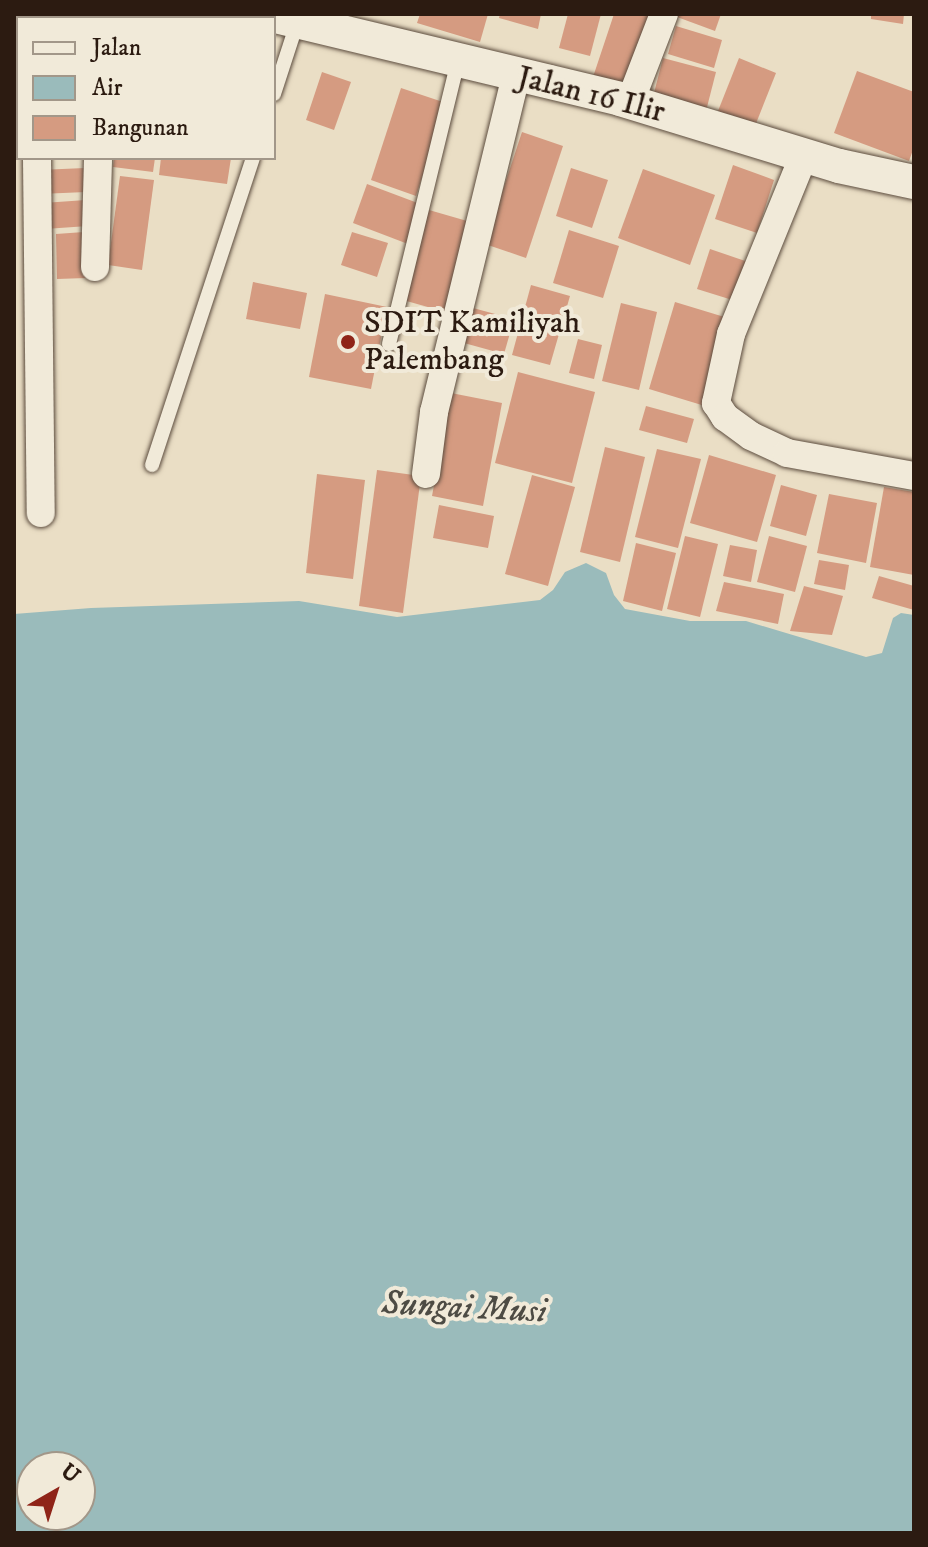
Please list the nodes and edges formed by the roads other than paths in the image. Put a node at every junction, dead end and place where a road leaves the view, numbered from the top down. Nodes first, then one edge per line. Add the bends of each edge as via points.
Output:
1 (664, 14) edge
2 (283, 17) edge
3 (458, 62) junction
4 (516, 76) junction
5 (276, 77) edge
6 (630, 102) junction
7 (804, 155) junction
8 (37, 160) edge
9 (98, 160) edge
10 (252, 160) edge
11 (914, 182) edge
12 (95, 267) dead end
13 (389, 344) dead end
14 (152, 465) dead end
15 (426, 474) dead end
16 (914, 476) edge
17 (41, 513) dead end

1 - 6 street
2 - 3 street, Jalan 16 Ilir
2 - 5 lane
3 - 4 street, Jalan 16 Ilir
3 - 13 lane
4 - 6 street, Jalan 16 Ilir
4 - 15 street via 434,412
6 - 7 street, Jalan 16 Ilir
7 - 11 street, Jalan 16 Ilir
7 - 16 street via 731,334 716,403 725,417 751,436 787,453
8 - 17 street
9 - 12 street
10 - 14 lane

